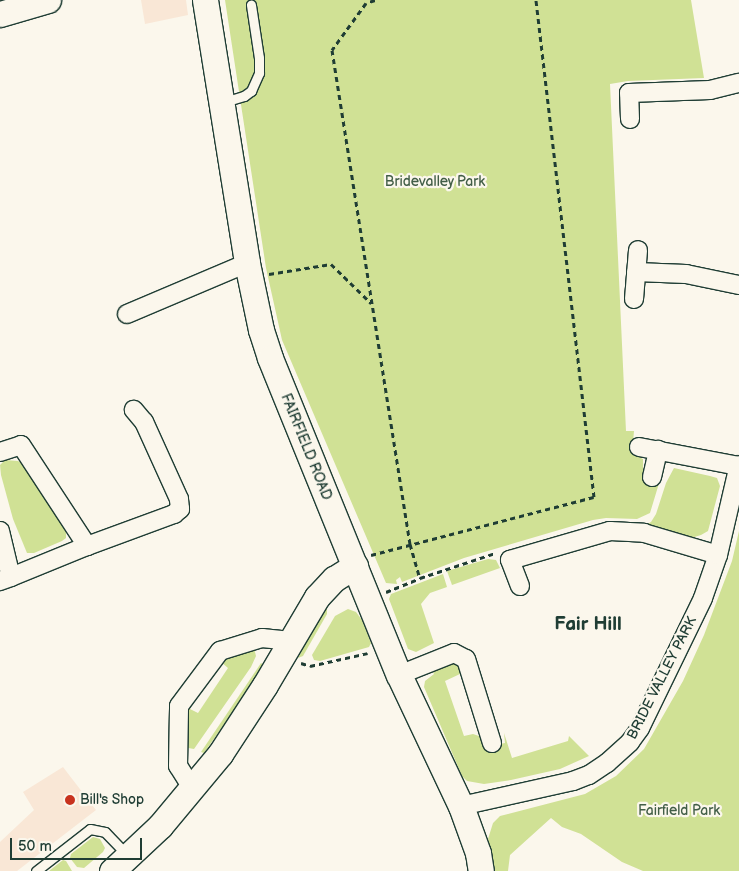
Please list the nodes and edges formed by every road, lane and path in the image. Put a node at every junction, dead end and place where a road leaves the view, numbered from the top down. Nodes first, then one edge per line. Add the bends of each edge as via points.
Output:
1 (48, 0) edge
2 (205, 0) edge
3 (375, 0) edge
4 (536, 0) edge
5 (251, 5) dead end
6 (0, 14) edge
7 (739, 83) edge
8 (221, 102) junction
9 (630, 119) dead end
10 (638, 250) dead end
11 (256, 269) junction
12 (636, 272) junction
13 (739, 285) edge
14 (634, 300) dead end
15 (371, 304) junction
16 (127, 314) dead end
17 (134, 410) dead end
18 (639, 446) dead end
19 (658, 450) junction
20 (0, 452) edge
21 (739, 466) edge
22 (652, 477) dead end
23 (0, 531) edge
24 (410, 544) junction
25 (87, 546) junction
26 (718, 555) junction
27 (510, 560) junction
28 (353, 562) junction
29 (420, 578) junction
30 (6, 579) edge
31 (520, 586) dead end
32 (369, 601) junction
33 (387, 644) junction
34 (286, 648) junction
35 (399, 674) junction
36 (492, 743) dead end
37 (192, 788) junction
38 (461, 806) junction
39 (120, 864) edge
40 (36, 871) edge
41 (481, 871) edge

1 - 6 street
2 - 8 street, FAIRFIELD ROAD
3 - 15 path via 366,3 332,50
4 - 24 path via 594,497
5 - 8 lane via 259,73 251,91
7 - 9 street via 710,90 629,94
8 - 11 street, FAIRFIELD ROAD
10 - 12 street
11 - 15 path via 331,264
11 - 16 street
11 - 28 street, FAIRFIELD ROAD via 261,330 270,358
12 - 13 street via 686,274
12 - 14 street
15 - 24 path
17 - 25 street via 144,422 180,509
18 - 19 street, BRIDE VALLEY PARK
19 - 21 street, BRIDE VALLEY PARK
19 - 22 street
20 - 25 street via 21,445
21 - 26 street, BRIDE VALLEY PARK
23 - 30 street
24 - 28 path
24 - 29 path
25 - 30 street
26 - 27 street via 644,533 610,531
26 - 38 street, BRIDE VALLEY PARK via 703,598 640,728 630,742 607,763 572,781
27 - 29 path via 499,552
27 - 31 street
28 - 32 street, FAIRFIELD ROAD
28 - 34 street via 317,597
29 - 32 path
32 - 33 street, FAIRFIELD ROAD
33 - 34 path via 376,651 310,666
33 - 35 street, FAIRFIELD ROAD
34 - 37 street via 220,754
34 - 37 street via 262,638 220,651 179,706 178,766
35 - 36 street via 454,653 466,659
35 - 38 street, FAIRFIELD ROAD
37 - 39 street via 160,826
38 - 41 street, FAIRFIELD ROAD
39 - 40 lane via 105,832 90,829

